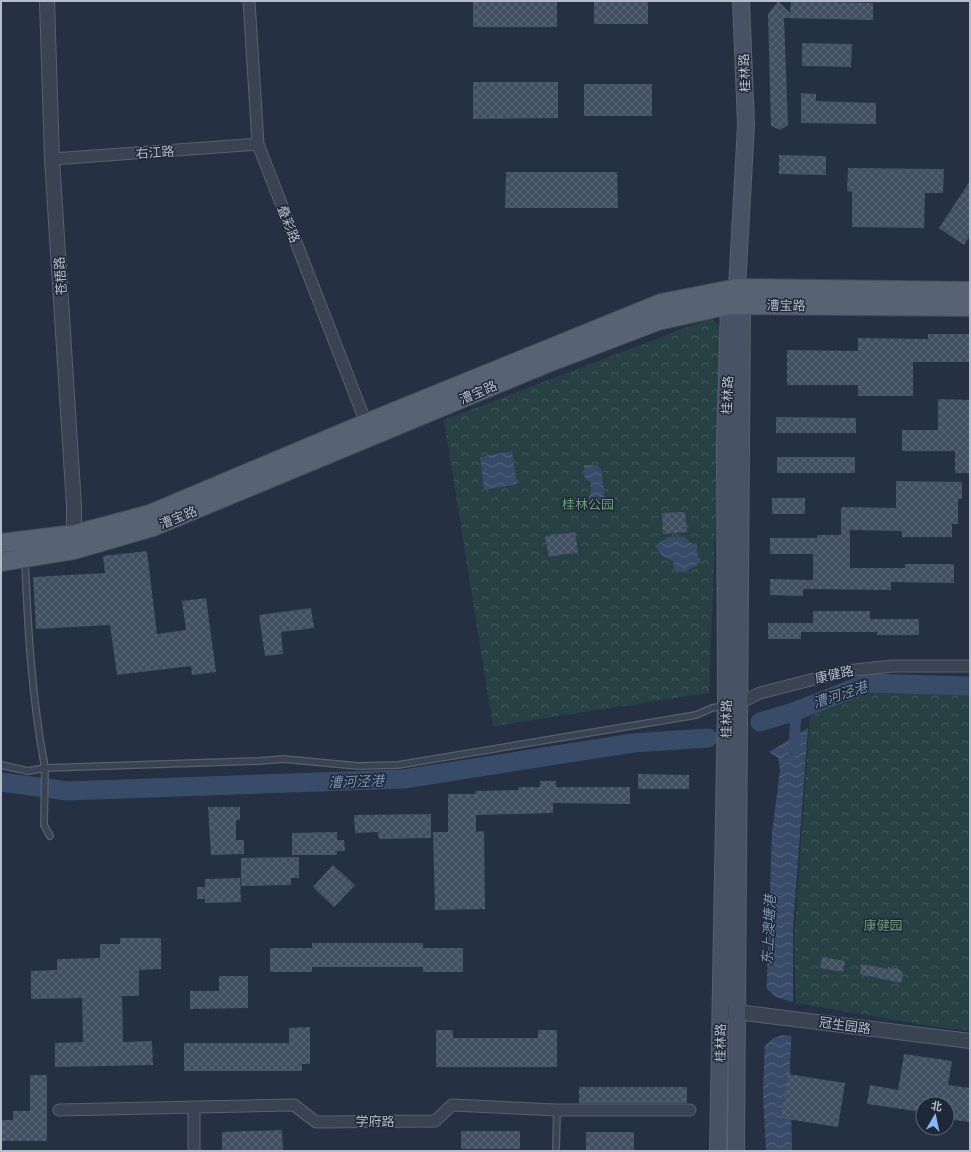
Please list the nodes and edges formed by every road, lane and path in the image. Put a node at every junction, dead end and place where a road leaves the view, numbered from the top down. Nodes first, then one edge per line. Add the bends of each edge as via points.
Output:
1 (47, 1) edge
2 (249, 1) edge
3 (741, 1) edge
4 (258, 144) junction
5 (52, 159) junction
6 (970, 291) edge
7 (736, 299) junction
8 (970, 307) edge
9 (369, 430) junction
10 (74, 542) junction
11 (1, 543) edge
12 (25, 558) junction
13 (1, 562) edge
14 (970, 666) edge
15 (733, 704) junction
16 (1, 765) edge
17 (45, 768) junction
18 (50, 836) dead end
19 (721, 1010) junction
20 (738, 1012) junction
21 (970, 1041) edge
22 (194, 1107) junction
23 (58, 1110) dead end
24 (557, 1110) junction
25 (690, 1110) dead end
26 (194, 1151) edge
27 (556, 1151) edge
28 (718, 1151) edge
29 (736, 1151) edge

1 - 5 street, 苍梧路
2 - 4 street, 叠彩路
3 - 7 main road, 桂林路 via 746,125
4 - 5 street, 右江路
4 - 9 street, 叠彩路
5 - 10 street, 苍梧路
6 - 7 main road, 漕宝路
7 - 8 main road, 漕宝路
7 - 9 main road, 漕宝路 via 661,303
7 - 15 main road, 桂林路 via 725,444
9 - 10 main road, 漕宝路
10 - 11 main road, 漕宝路
10 - 12 main road, 漕宝路
12 - 13 main road, 漕宝路
12 - 17 lane via 28,638 36,721
14 - 15 street, 康健路 via 893,666 846,671 760,693
15 - 17 lane via 712,708 696,715 398,765 358,766 283,759
15 - 19 main road, 桂林路
15 - 20 main road, 桂林路
16 - 17 lane via 28,771
17 - 18 lane via 44,825
19 - 20 street, 冠生园路
19 - 28 main road, 桂林路
20 - 21 street, 冠生园路
20 - 29 main road, 桂林路
22 - 23 street, 学府路
22 - 24 street, 学府路 via 294,1105 316,1122 436,1121 452,1104
22 - 26 street
24 - 25 street, 学府路
24 - 27 lane

